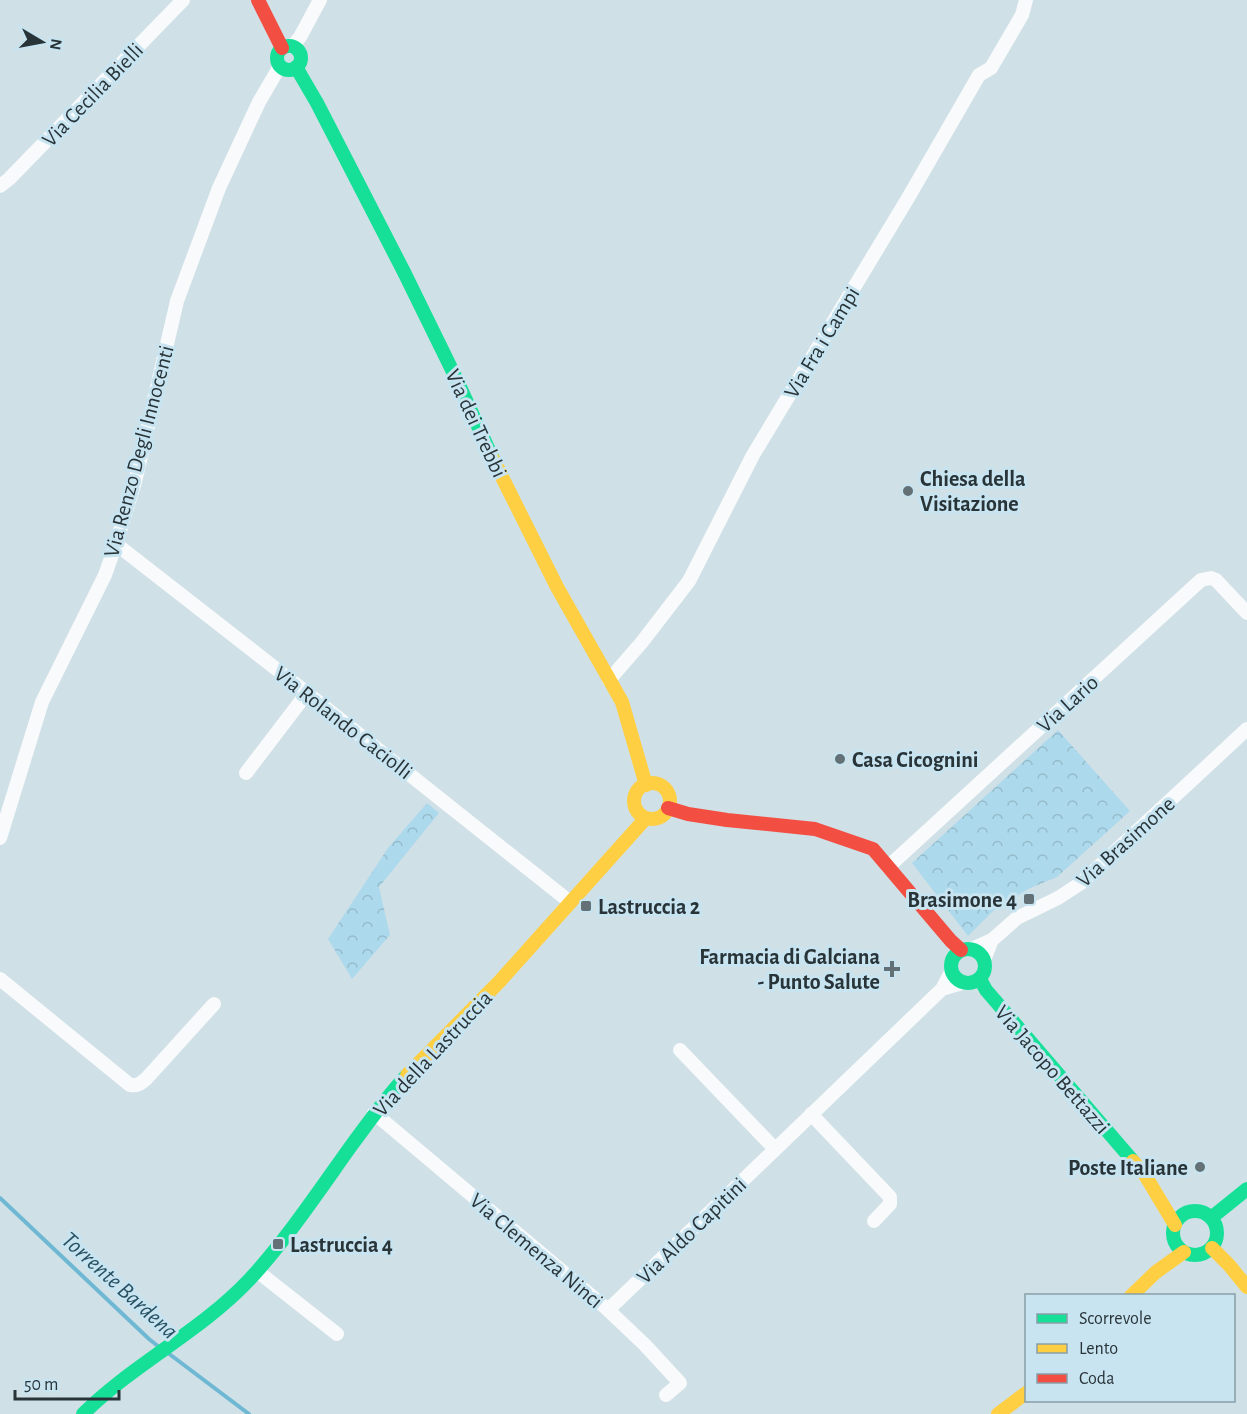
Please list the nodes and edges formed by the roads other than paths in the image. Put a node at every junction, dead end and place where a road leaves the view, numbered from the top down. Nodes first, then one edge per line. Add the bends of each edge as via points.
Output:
1 (183, 0) edge
2 (258, 0) edge
3 (320, 0) edge
4 (1026, 0) edge
5 (287, 47) junction
6 (280, 66) junction
7 (296, 67) junction
8 (0, 186) edge
9 (116, 544) junction
10 (1247, 613) edge
11 (609, 680) junction
12 (307, 693) junction
13 (1247, 729) edge
14 (246, 773) dead end
15 (645, 785) junction
16 (668, 808) junction
17 (646, 818) junction
18 (0, 838) edge
19 (888, 867) junction
20 (570, 902) junction
21 (992, 940) junction
22 (959, 949) junction
23 (984, 960) junction
24 (951, 972) junction
25 (0, 979) edge
26 (975, 984) junction
27 (942, 989) junction
28 (214, 1004) dead end
29 (680, 1050) dead end
30 (374, 1113) junction
31 (812, 1114) junction
32 (775, 1149) junction
33 (1145, 1175) junction
34 (1247, 1189) edge
35 (1186, 1213) junction
36 (1211, 1218) junction
37 (874, 1221) dead end
38 (1175, 1225) junction
39 (1212, 1248) junction
40 (1184, 1252) junction
41 (257, 1271) junction
42 (1247, 1287) edge
43 (1133, 1294) edge
44 (608, 1310) junction
45 (337, 1334) dead end
46 (1025, 1394) edge
47 (666, 1395) dead end
48 (83, 1414) edge
49 (998, 1414) edge

1 - 8 street, Via Cecilia Bielli
2 - 5 street
3 - 5 street via 300,37
4 - 11 street, Via Fra i Campi via 1022,15 991,68 979,75 753,455 689,581
5 - 6 street via 278,54
5 - 7 street via 298,51 301,57
6 - 7 street via 290,70
6 - 9 street, Via Renzo Degli Innocenti via 219,188 177,301 135,482
7 - 11 street, Via dei Trebbi via 399,262 557,587
9 - 12 street, Via Rolando Caciolli
9 - 18 street, Via Renzo Degli Innocenti via 105,575 42,702
10 - 19 street, Via Lario via 1216,580 1201,580
11 - 15 street, Via dei Trebbi via 622,702
12 - 14 street
12 - 20 street, Via Rolando Caciolli
13 - 21 street, Via Brasimone via 1081,883 1017,918
15 - 16 street via 652,783 664,789 670,801
15 - 17 street via 634,802
16 - 17 street via 657,818
16 - 19 street via 727,820 815,829 873,849
17 - 20 street, Via della Lastruccia
19 - 22 street
20 - 30 street, Via della Lastruccia
21 - 22 street, Via Brasimone
21 - 23 street, Via Brasimone
22 - 23 street via 981,955
22 - 24 street
23 - 26 street via 985,970
24 - 26 street, Via Jacopo Bettazzi via 954,977
24 - 27 street, Via Aldo Capitini
25 - 28 street via 125,1083 135,1086 146,1079
26 - 27 street, Via Aldo Capitini
26 - 33 street, Via Jacopo Bettazzi
27 - 31 street, Via Aldo Capitini
29 - 32 street
30 - 41 street, Via della Lastruccia via 317,1196
30 - 44 street, Via Clemenza Ninci
31 - 32 street, Via Aldo Capitini
31 - 37 street via 890,1197 890,1204
32 - 44 street, Via Aldo Capitini
33 - 35 street, Via Jacopo Bettazzi via 1170,1193
33 - 38 street, Via Jacopo Bettazzi
34 - 36 street
35 - 36 street via 1200,1211
35 - 38 street
36 - 39 street via 1217,1229
38 - 40 street via 1174,1237
39 - 40 street via 1195,1255
39 - 42 street
40 - 43 street
41 - 45 street
41 - 48 street, Via della Lastruccia via 222,1306
44 - 47 street, Via Clemenza Ninci via 680,1383
46 - 49 street

